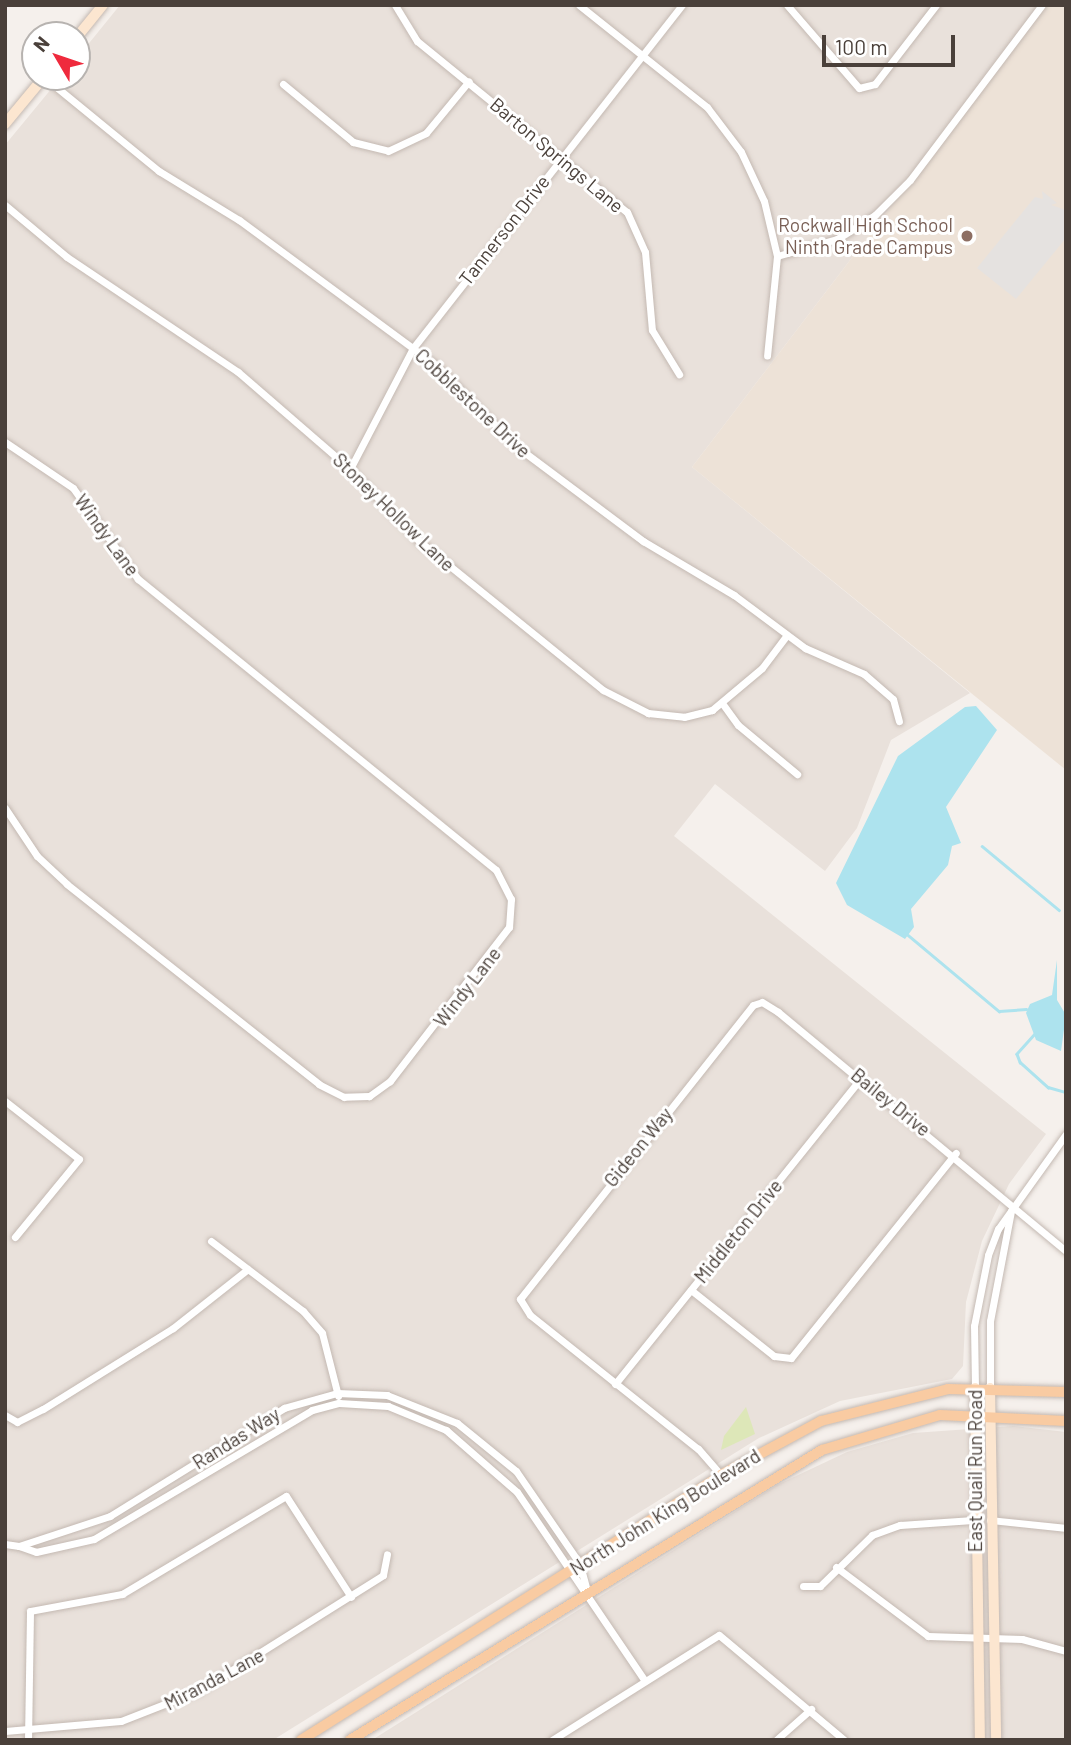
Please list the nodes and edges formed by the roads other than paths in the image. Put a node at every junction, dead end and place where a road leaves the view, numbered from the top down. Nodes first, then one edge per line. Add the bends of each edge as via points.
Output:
1 (103, 5) edge
2 (396, 5) edge
3 (579, 5) edge
4 (682, 5) edge
5 (787, 5) edge
6 (936, 5) edge
7 (1042, 5) edge
8 (90, 21) edge
9 (642, 56) junction
10 (469, 81) junction
11 (283, 84) dead end
12 (32, 91) edge
13 (61, 91) edge
14 (5, 124) edge
15 (561, 156) junction
16 (5, 205) edge
17 (777, 256) junction
18 (413, 348) junction
19 (767, 356) dead end
20 (679, 374) dead end
21 (5, 442) edge
22 (350, 469) junction
23 (786, 636) junction
24 (722, 703) junction
25 (899, 721) dead end
26 (797, 774) dead end
27 (5, 808) edge
28 (762, 1002) joint
29 (862, 1078) junction
30 (5, 1101) edge
31 (1066, 1134) edge
32 (956, 1153) junction
33 (1012, 1210) junction
34 (15, 1237) dead end
35 (211, 1241) dead end
36 (1066, 1251) edge
37 (248, 1269) junction
38 (691, 1290) junction
39 (615, 1384) junction
40 (975, 1388) junction
41 (990, 1388) junction
42 (1066, 1392) edge
43 (337, 1393) junction
44 (339, 1404) junction
45 (975, 1412) junction
46 (991, 1413) junction
47 (5, 1415) edge
48 (1066, 1421) edge
49 (721, 1475) junction
50 (974, 1520) junction
51 (989, 1520) junction
52 (1066, 1528) edge
53 (5, 1544) edge
54 (19, 1546) junction
55 (387, 1554) dead end
56 (580, 1564) junction
57 (836, 1567) junction
58 (568, 1572) junction
59 (803, 1586) dead end
60 (587, 1591) junction
61 (351, 1597) junction
62 (978, 1637) junction
63 (993, 1637) junction
64 (1066, 1651) edge
65 (645, 1681) junction
66 (811, 1709) junction
67 (5, 1731) edge
68 (29, 1736) edge
69 (301, 1740) edge
70 (350, 1740) edge
71 (552, 1740) edge
72 (776, 1740) edge
73 (844, 1740) edge
74 (980, 1740) edge
75 (996, 1740) edge

1 - 8 street
2 - 10 street, Barton Springs Lane via 417,41
3 - 9 street
4 - 9 street, Tannerson Drive
5 - 6 street via 851,84 867,88
7 - 17 street via 910,180 875,215 837,239
9 - 15 street, Tannerson Drive
9 - 17 street via 706,107 741,152 764,201
10 - 11 street via 426,133 388,151 353,142
10 - 15 street, Barton Springs Lane
12 - 14 street
13 - 18 street, Cobblestone Drive via 159,171 239,220
15 - 18 street, Tannerson Drive
15 - 20 street, Barton Springs Lane via 627,212 645,252 652,330
16 - 22 street, Stoney Hollow Lane via 108,286 210,350
17 - 19 street
18 - 22 street, Tannerson Drive
18 - 23 street, Cobblestone Drive via 540,465
21 - 27 street, Windy Lane via 73,488 138,579 496,870 512,899 509,927 390,1081 369,1096 344,1097 319,1084 67,884 37,856
22 - 24 street, Stoney Hollow Lane via 419,541 603,690 648,713 684,717
23 - 24 street, Stoney Hollow Lane
23 - 25 street, Cobblestone Drive via 864,674 893,699
24 - 26 street via 738,725
28 - 29 street, Bailey Drive
28 - 39 street, Gideon Way via 746,1011 520,1299 530,1315
29 - 32 street, Bailey Drive
29 - 38 street, Middleton Drive
30 - 34 street via 79,1159
31 - 33 street, East Quail Run Road
32 - 33 street, Bailey Drive
32 - 38 street via 799,1350 782,1359
33 - 36 street, Bailey Drive
33 - 40 street, East Quail Run Road via 998,1229 982,1281
33 - 41 street, East Quail Run Road via 990,1321
35 - 37 street
37 - 43 street via 322,1333
37 - 47 street via 173,1328 17,1422
38 - 39 street, Middleton Drive
39 - 49 street via 698,1449
40 - 41 main road, North John King Boulevard
40 - 45 street, East Quail Run Road
40 - 49 main road, North John King Boulevard via 915,1393 857,1408 786,1437
41 - 42 main road, North John King Boulevard
41 - 46 street, East Quail Run Road
43 - 44 street
43 - 54 street, Randas Way via 284,1408 86,1528
43 - 56 street, Randas Way via 408,1400 457,1423 526,1483
44 - 54 street, Randas Way via 290,1421 94,1539 36,1552
44 - 58 street, Randas Way via 388,1406 446,1430 517,1492
45 - 46 main road, North John King Boulevard
45 - 50 street, East Quail Run Road
45 - 60 main road, North John King Boulevard via 906,1421 822,1450
46 - 48 main road, North John King Boulevard
46 - 51 street, East Quail Run Road
49 - 56 main road, North John King Boulevard
50 - 57 street via 900,1525 872,1535
50 - 62 street, East Quail Run Road
51 - 52 street
51 - 63 street, East Quail Run Road
53 - 54 street, Randas Way
55 - 61 street, Miranda Lane via 383,1575
56 - 58 main road, North John King Boulevard
56 - 60 street, Randas Way
57 - 59 street via 820,1586
57 - 62 street via 928,1636
58 - 60 street, Randas Way
58 - 69 main road, North John King Boulevard
60 - 65 street, Randas Way
60 - 70 main road, North John King Boulevard
61 - 68 street, Miranda Lane via 254,1659 156,1710
61 - 68 street via 286,1496 122,1594 30,1611
62 - 63 street
62 - 74 street, East Quail Run Road
63 - 64 street
63 - 75 street, East Quail Run Road
65 - 66 street via 719,1635
65 - 71 street
66 - 72 street
66 - 73 street
67 - 68 street, Miranda Lane

